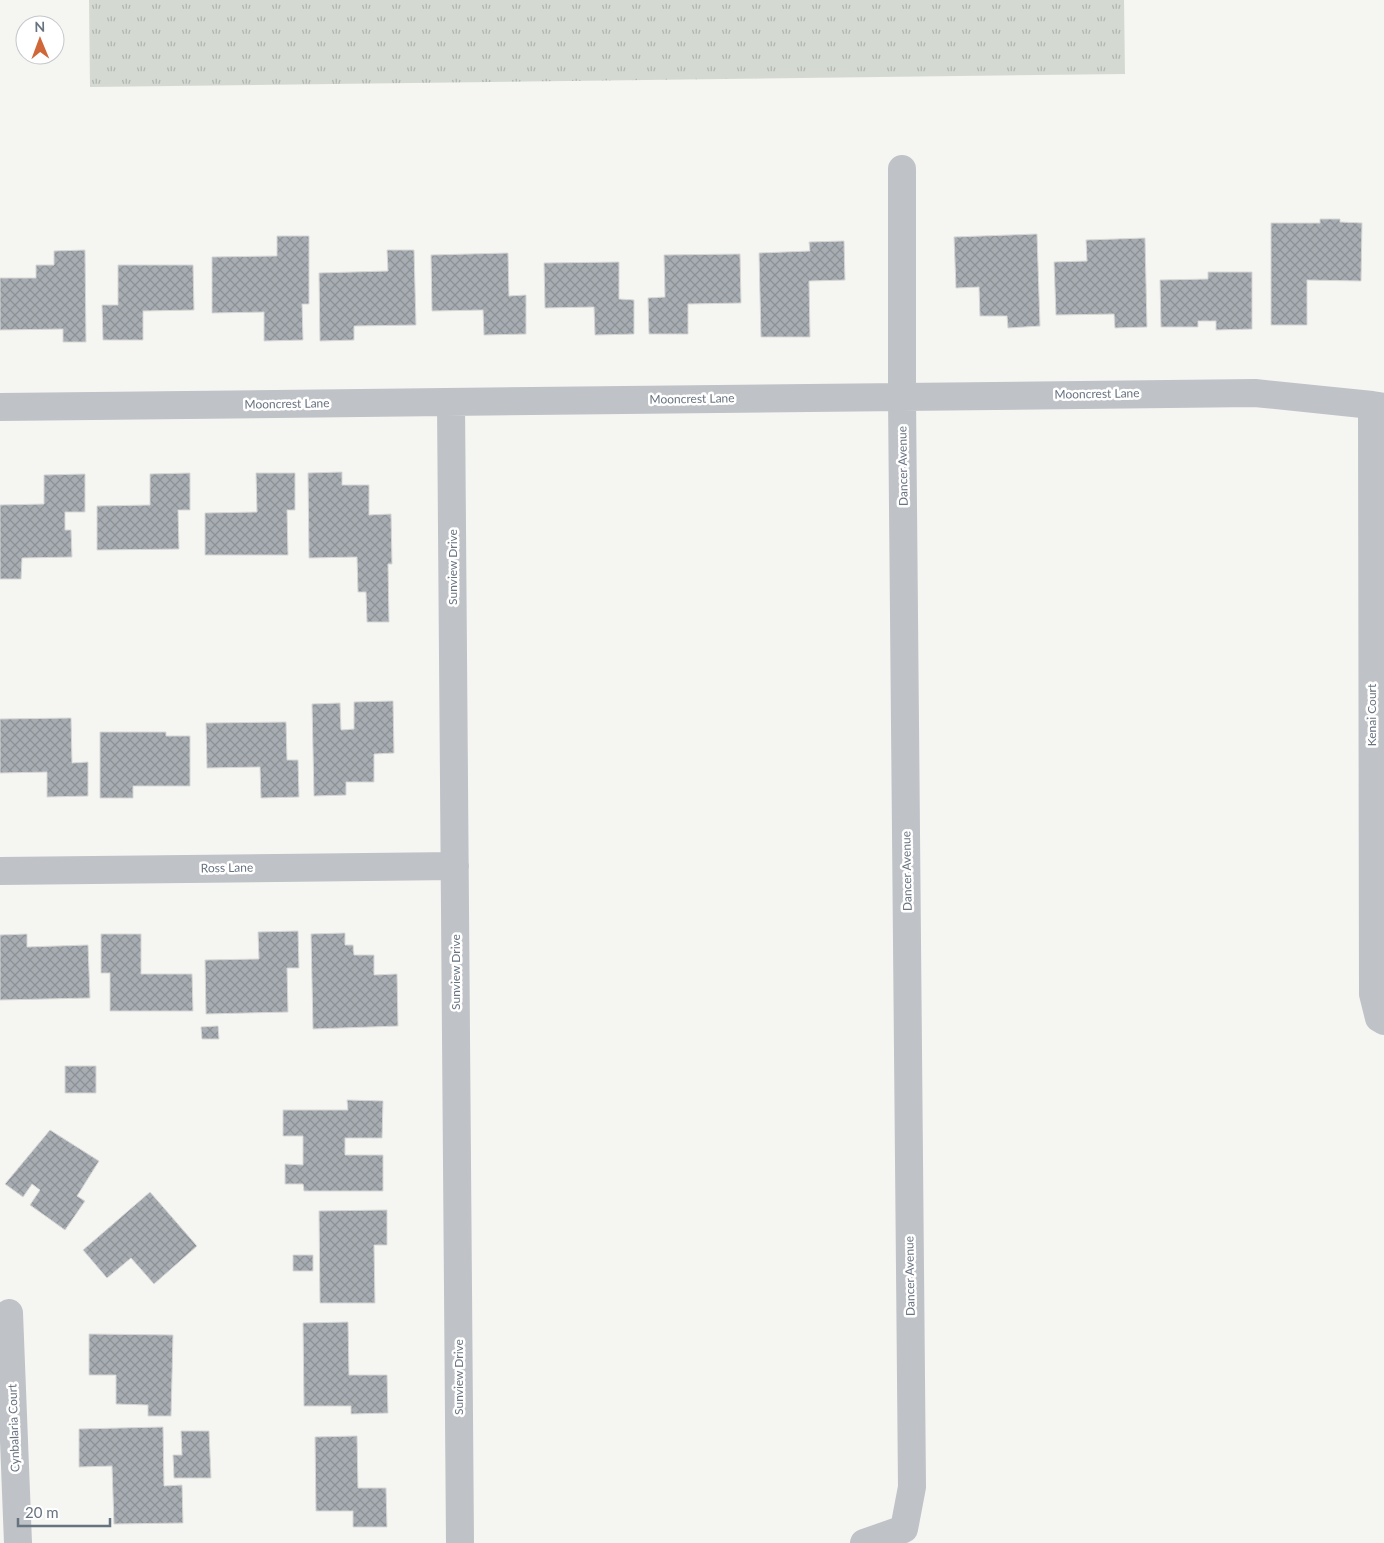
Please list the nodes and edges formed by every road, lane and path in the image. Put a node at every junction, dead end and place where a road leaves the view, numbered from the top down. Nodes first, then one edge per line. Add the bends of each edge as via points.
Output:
1 (902, 169) dead end
2 (902, 397) junction
3 (451, 402) junction
4 (1378, 406) edge
5 (0, 407) edge
6 (455, 866) junction
7 (0, 871) edge
8 (1384, 1021) edge
9 (9, 1313) dead end
10 (18, 1543) edge
11 (460, 1543) edge
12 (864, 1543) edge

1 - 2 street, Dancer Avenue
2 - 3 street, Mooncrest Lane
2 - 4 street, Mooncrest Lane via 1255,393
2 - 12 street, Dancer Avenue via 912,1488 904,1529
3 - 5 street, Mooncrest Lane
3 - 6 street, Sunview Drive
4 - 8 street, Kenai Court via 1373,994 1379,1018
6 - 7 street, Ross Lane
6 - 11 street, Sunview Drive
9 - 10 street, Cynbalaria Court

